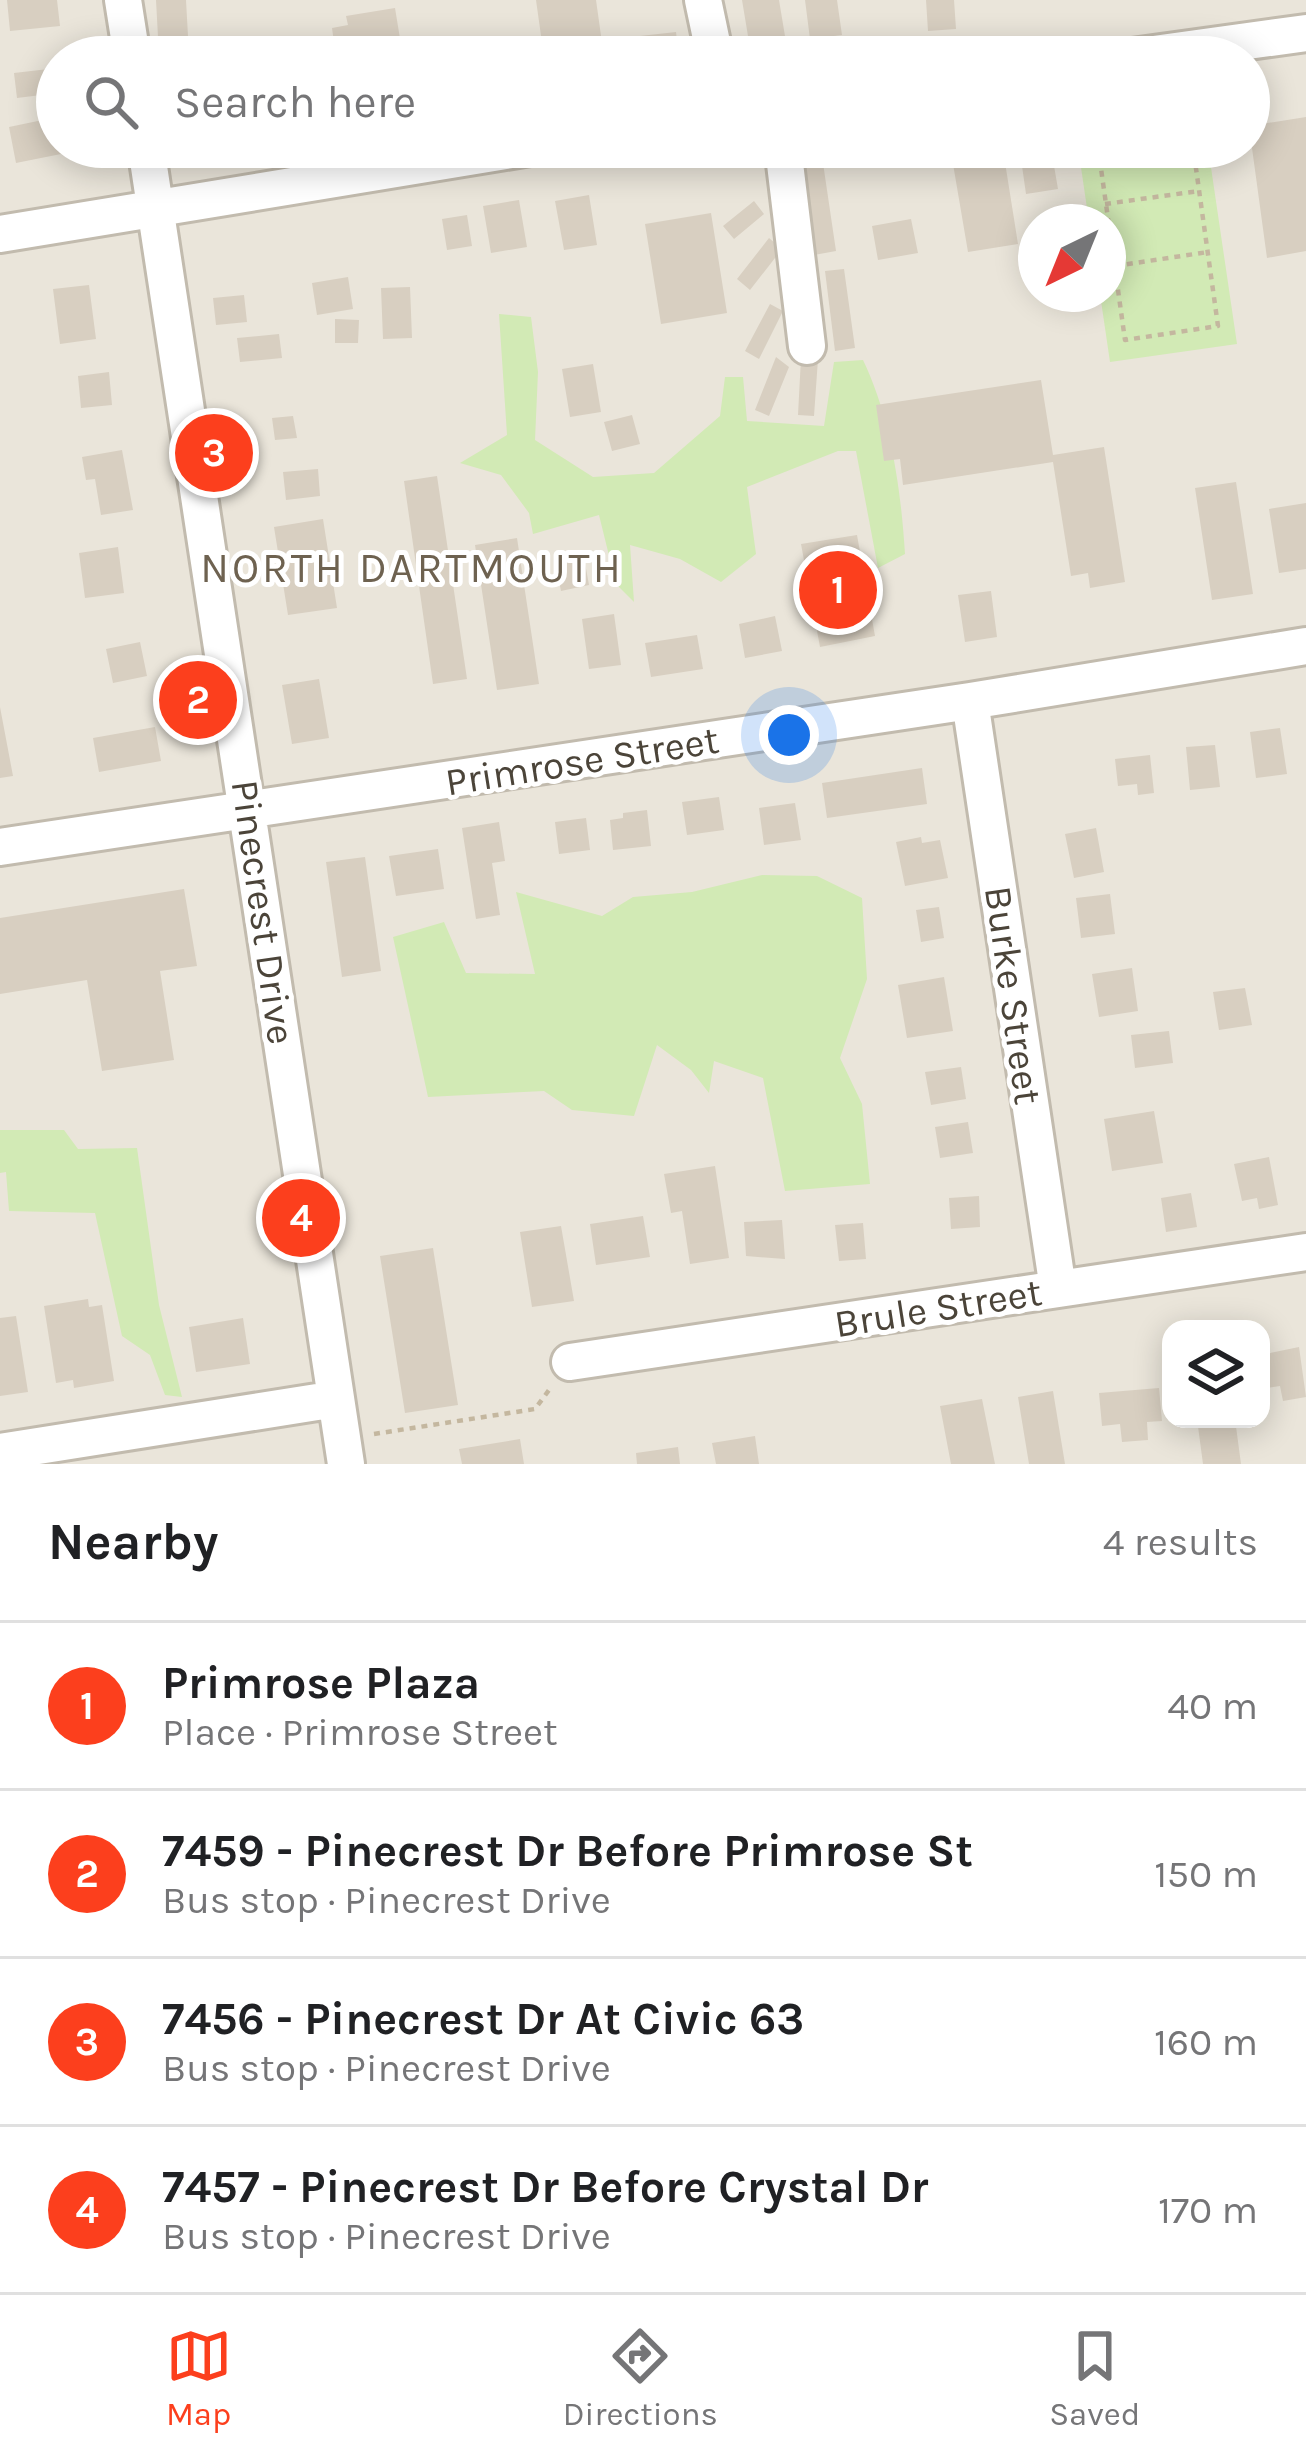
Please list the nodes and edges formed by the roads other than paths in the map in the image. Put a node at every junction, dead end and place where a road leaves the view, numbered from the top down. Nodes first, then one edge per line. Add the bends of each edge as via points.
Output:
1 (122, 0) edge
2 (704, 0) edge
3 (1306, 33) edge
4 (128, 36) edge
5 (711, 36) edge
6 (1270, 38) edge
7 (150, 168) edge
8 (406, 168) edge
9 (786, 168) edge
10 (157, 210) junction
11 (0, 233) edge
12 (807, 346) dead end
13 (1306, 646) edge
14 (970, 701) junction
15 (249, 810) junction
16 (0, 848) edge
17 (1306, 1252) edge
18 (1058, 1289) junction
19 (570, 1362) dead end
20 (336, 1399) junction
21 (0, 1452) edge
22 (346, 1464) edge

1 - 4 street
2 - 5 street
3 - 6 street
7 - 10 street, Pinecrest Drive
8 - 10 street
9 - 12 street
10 - 11 street
10 - 15 street, Pinecrest Drive
13 - 14 street, Primrose Street
14 - 15 street, Primrose Street
14 - 18 street, Burke Street
15 - 16 street, Primrose Street
15 - 20 street, Pinecrest Drive
17 - 18 street, Brule Street
18 - 19 street, Brule Street
20 - 21 street
20 - 22 street, Pinecrest Drive

